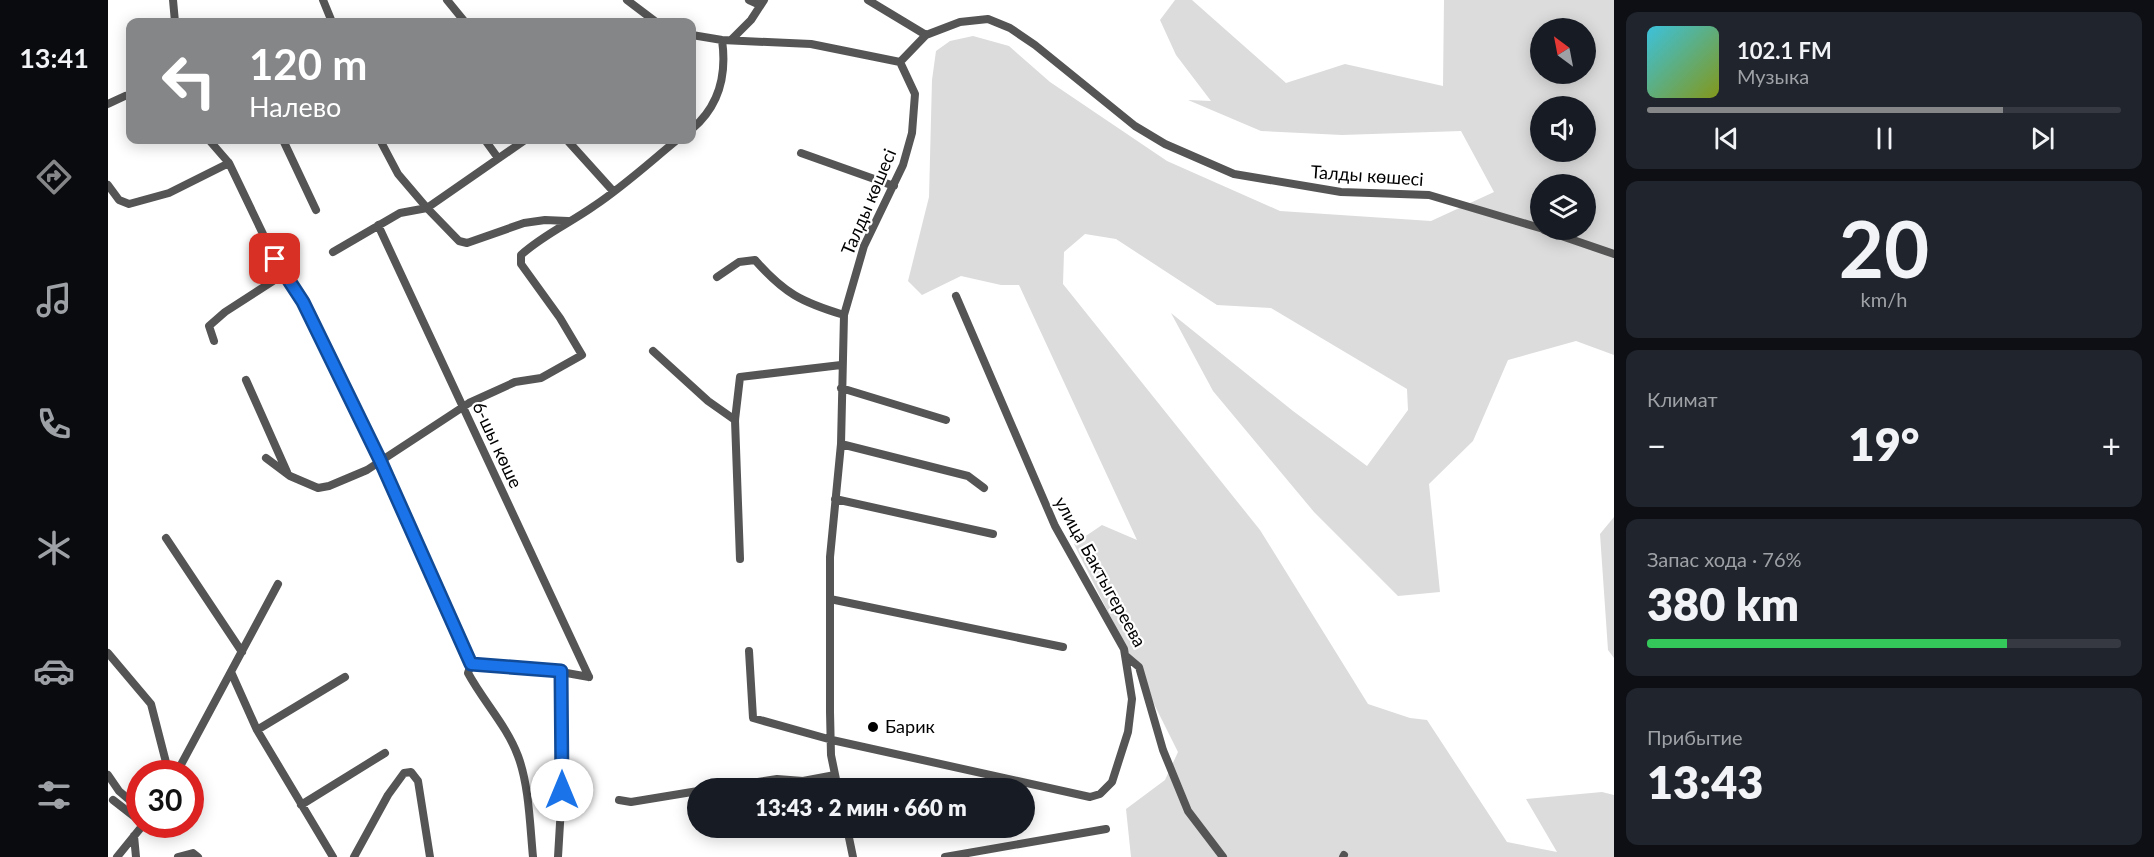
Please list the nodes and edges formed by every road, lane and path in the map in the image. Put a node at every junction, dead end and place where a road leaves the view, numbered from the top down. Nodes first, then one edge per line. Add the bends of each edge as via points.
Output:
1 (173, 0) edge
2 (323, 0) edge
3 (447, 0) edge
4 (627, 0) edge
5 (749, 0) edge
6 (868, 0) edge
7 (762, 3) edge
8 (175, 18) edge
9 (330, 18) edge
10 (462, 18) edge
11 (651, 18) edge
12 (696, 35) edge
13 (926, 35) junction
14 (722, 40) junction
15 (731, 40) junction
16 (900, 62) junction
17 (125, 96) dead end
18 (108, 104) edge
19 (696, 125) edge
20 (212, 144) edge
21 (285, 144) edge
22 (382, 144) edge
23 (488, 144) edge
24 (519, 144) edge
25 (571, 144) edge
26 (672, 144) edge
27 (801, 153) dead end
28 (498, 158) junction
29 (229, 163) junction
30 (108, 185) edge
31 (894, 186) junction
32 (613, 191) junction
33 (427, 208) junction
34 (316, 210) dead end
35 (570, 221) junction
36 (378, 225) junction
37 (1530, 225) edge
38 (1574, 240) edge
39 (333, 252) dead end
40 (1614, 254) edge
41 (284, 274) junction
42 (717, 277) dead end
43 (956, 296) dead end
44 (844, 315) junction
45 (214, 341) dead end
46 (653, 351) dead end
47 (841, 365) junction
48 (246, 380) dead end
49 (841, 388) junction
50 (463, 407) junction
51 (735, 420) junction
52 (946, 420) dead end
53 (841, 444) junction
54 (266, 458) dead end
55 (380, 460) junction
56 (290, 476) junction
57 (984, 488) dead end
58 (835, 499) junction
59 (993, 534) dead end
60 (166, 538) dead end
61 (740, 559) dead end
62 (278, 584) dead end
63 (830, 598) junction
64 (1063, 646) dead end
65 (749, 651) dead end
66 (242, 652) junction
67 (108, 653) edge
68 (1126, 656) junction
69 (469, 667) junction
70 (561, 671) junction
71 (231, 672) junction
72 (345, 677) dead end
73 (257, 730) junction
74 (832, 740) junction
75 (385, 753) dead end
76 (165, 760) edge
77 (184, 760) edge
78 (108, 775) edge
79 (835, 776) joint
80 (822, 778) edge
81 (687, 793) edge
82 (126, 797) edge
83 (113, 800) dead end
84 (619, 800) dead end
85 (301, 805) junction
86 (126, 810) edge
87 (1106, 829) dead end
88 (132, 838) edge
89 (134, 838) edge
90 (849, 838) edge
91 (117, 857) edge
92 (136, 857) edge
93 (178, 857) edge
94 (198, 857) edge
95 (333, 857) edge
96 (354, 857) edge
97 (430, 857) edge
98 (533, 857) edge
99 (558, 857) edge
100 (853, 857) edge
101 (945, 857) edge
102 (1223, 857) edge

1 - 8 street
2 - 9 street
3 - 10 street
4 - 11 street
5 - 7 street
6 - 13 street
7 - 15 street
12 - 14 street
13 - 16 street, Талды көшесі
13 - 37 street, Талды көшесі via 960,22 988,19 1010,28 1135,126 1165,144 1234,174 1341,192 1429,195
14 - 15 street
14 - 19 street via 723,73 718,97
15 - 16 street via 811,44
16 - 31 street, Талды көшесі via 915,94 916,113
17 - 18 street
20 - 29 street
21 - 34 street
22 - 33 street via 398,174
23 - 28 street
24 - 28 street
25 - 32 street
26 - 32 street
27 - 31 street
28 - 33 street
29 - 30 street via 169,193 129,204 119,200
29 - 41 street
31 - 44 street, Талды көшесі via 864,246
32 - 35 street
33 - 35 street via 459,241 467,243 524,223
33 - 36 street via 400,213
35 - 50 street via 529,247 521,255 521,264 582,355 541,378 515,382
36 - 39 street
36 - 50 street, 6-шы көше
38 - 40 street, Талды көшесі
41 - 45 street via 209,326
41 - 55 street via 303,302
42 - 44 street via 739,262 755,260 778,286 815,306
43 - 68 street, улица Бактыгереева via 1055,526
44 - 47 street, Талды көшесі
46 - 51 street
47 - 49 street, Талды көшесі
47 - 51 street via 740,377
48 - 56 street
49 - 52 street
49 - 53 street, Талды көшесі
50 - 55 street
50 - 70 street, 6-шы көше via 589,677
51 - 61 street
53 - 57 street via 968,476
53 - 58 street, Талды көшесі
54 - 56 street
55 - 56 street via 367,470 318,488
55 - 69 street
58 - 59 street
58 - 63 street, Талды көшесі
60 - 66 street
62 - 66 street
63 - 64 street
63 - 74 street, Талды көшесі
65 - 74 street via 753,718
66 - 71 street
67 - 76 street via 151,704
68 - 74 street via 1132,699 1128,732 1112,782 1100,794 1090,797
68 - 102 street, улица Бактыгереева via 1139,667 1163,750 1188,811
69 - 70 street
69 - 98 street via 518,754 525,778
70 - 99 street
71 - 73 street
71 - 77 street
72 - 73 street
73 - 85 street
74 - 79 street, Талды көшесі
75 - 85 street
78 - 82 street
79 - 80 street
81 - 84 street via 631,802
83 - 86 street
85 - 95 street
87 - 101 street
88 - 91 street
89 - 92 street
90 - 100 street
93 - 94 street via 193,853
96 - 97 street via 388,795 404,773 411,772 418,781

